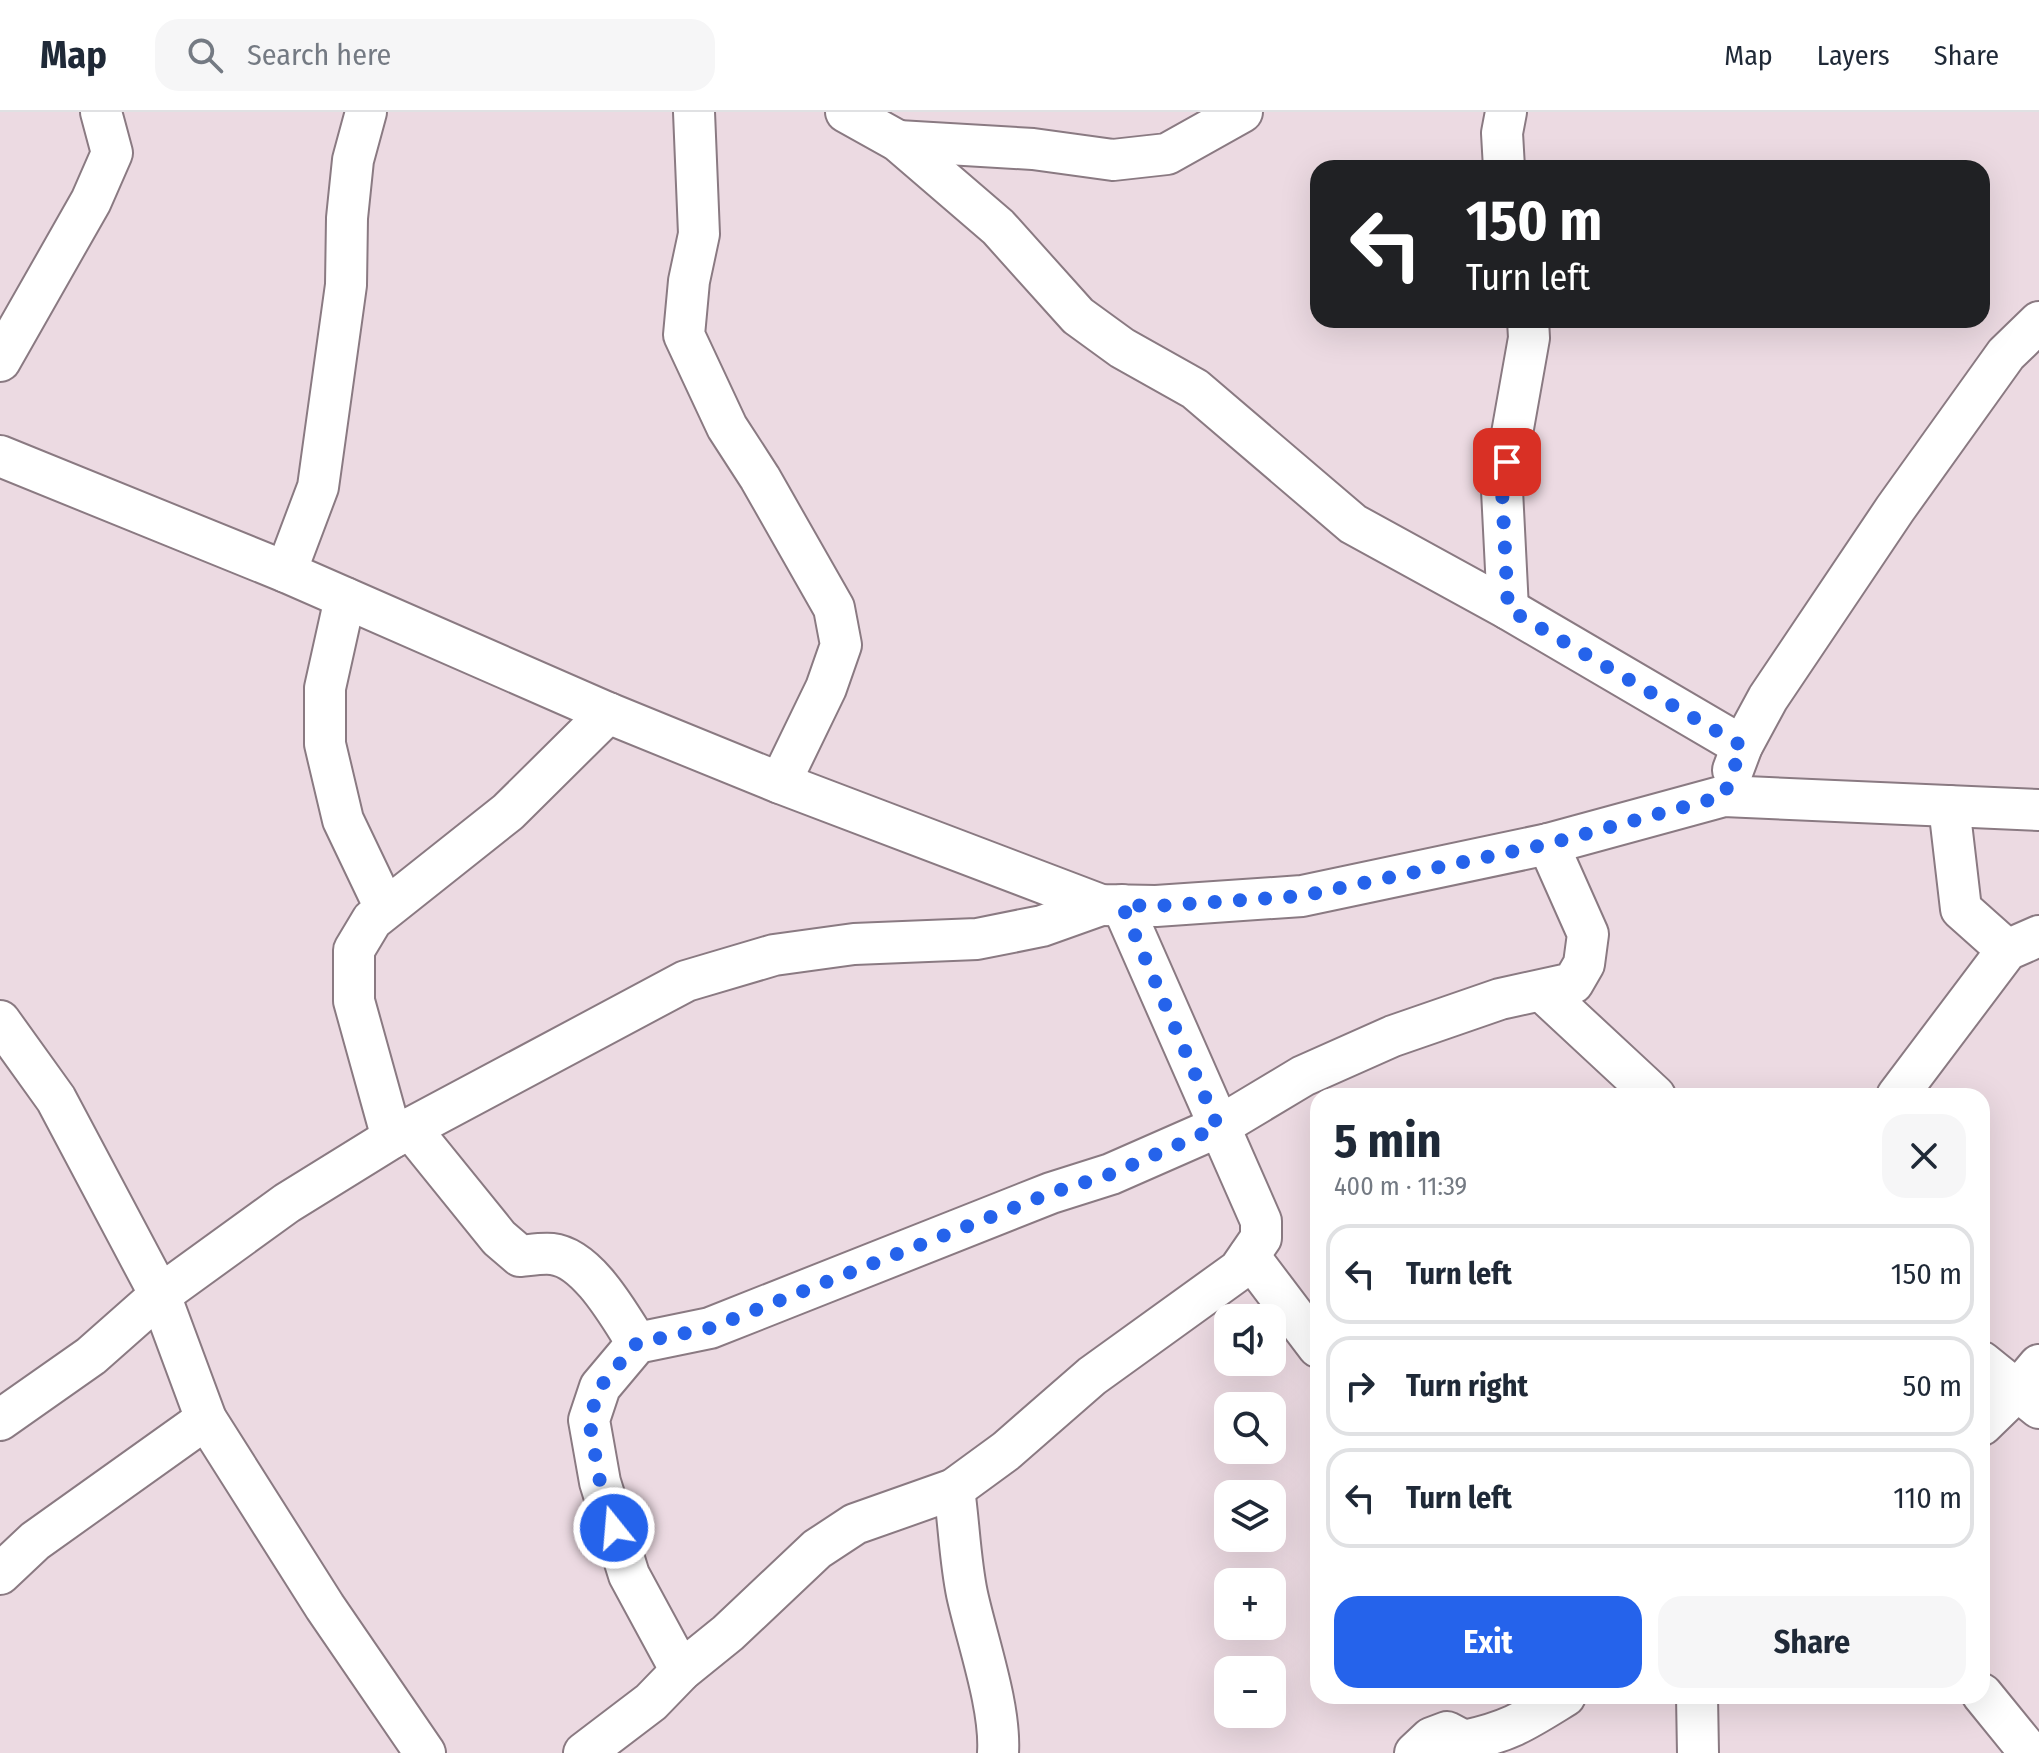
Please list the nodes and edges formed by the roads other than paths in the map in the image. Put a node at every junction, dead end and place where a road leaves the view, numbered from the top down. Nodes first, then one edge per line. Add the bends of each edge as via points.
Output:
1 (101, 112) edge
2 (366, 112) edge
3 (694, 112) edge
4 (846, 112) edge
5 (1242, 112) edge
6 (1506, 112) edge
7 (898, 141) junction
8 (1504, 160) edge
9 (2039, 322) edge
10 (1528, 328) edge
11 (0, 361) edge
12 (0, 456) edge
13 (286, 572) junction
14 (345, 598) junction
15 (1508, 609) junction
16 (608, 713) junction
17 (1742, 746) junction
18 (780, 783) junction
19 (1724, 796) junction
20 (1949, 806) junction
21 (2039, 810) edge
22 (1548, 844) junction
23 (1112, 905) junction
24 (385, 908) junction
25 (2023, 943) edge
26 (1542, 991) junction
27 (0, 1021) edge
28 (1646, 1088) edge
29 (1904, 1088) edge
30 (1218, 1127) junction
31 (401, 1133) junction
32 (1249, 1256) junction
33 (160, 1295) junction
34 (1310, 1336) edge
35 (637, 1343) junction
36 (1990, 1366) edge
37 (2032, 1388) edge
38 (206, 1419) junction
39 (1990, 1419) edge
40 (0, 1420) edge
41 (954, 1489) junction
42 (0, 1574) edge
43 (681, 1671) junction
44 (1553, 1704) edge
45 (1697, 1704) edge
46 (1990, 1704) edge
47 (1469, 1747) edge
48 (425, 1753) edge
49 (584, 1753) edge
50 (998, 1753) edge
51 (1415, 1753) edge
52 (1698, 1753) edge
53 (2030, 1753) edge

1 - 11 street via 112,153 91,201
2 - 13 street via 353,160 346,285 318,487
3 - 18 street via 699,234 684,335 727,427 834,608 841,645
4 - 7 street
5 - 7 street via 1167,154 1113,160
6 - 8 street
7 - 15 street via 998,227 1078,316 1195,389 1353,524
9 - 17 street via 2006,354 1895,509 1768,698
10 - 15 street via 1502,490
12 - 13 street
13 - 14 street
14 - 16 street
14 - 24 street via 325,688 325,744 343,820
15 - 17 street
16 - 18 street
16 - 24 street via 508,812
17 - 19 street
18 - 23 street
19 - 20 street
19 - 22 street
20 - 21 street
20 - 25 street via 1961,909
22 - 23 street via 1302,896
22 - 26 street via 1588,934 1584,964 1573,983
23 - 30 street
23 - 31 street via 977,939 854,944 788,953 686,981
24 - 31 street via 354,950 354,1001
25 - 29 street
26 - 28 street
26 - 30 street via 1500,999 1393,1036 1303,1076
27 - 33 street via 56,1099
30 - 32 street via 1261,1221 1261,1238
30 - 35 street via 1111,1174 710,1328
31 - 33 street via 287,1203
31 - 35 street via 520,1256 554,1254 576,1264 607,1297
32 - 34 street
32 - 41 street via 1239,1270 1092,1376
33 - 38 street
33 - 40 street via 91,1356
35 - 43 street via 600,1387 589,1420 600,1482 629,1575
36 - 37 street
37 - 39 street
38 - 42 street via 35,1541
38 - 48 street
41 - 43 street via 855,1524 817,1549
41 - 50 street
43 - 49 street via 651,1702
44 - 47 street
45 - 52 street
46 - 53 street
47 - 51 street via 1447,1732

